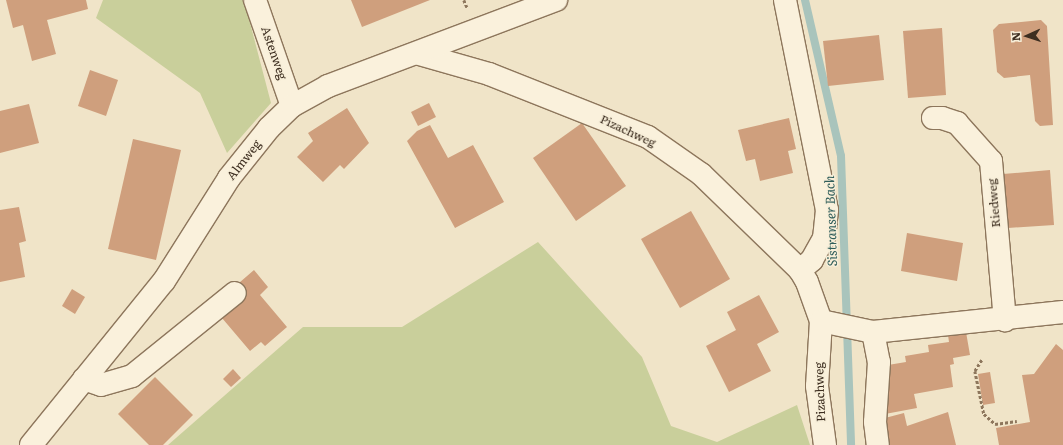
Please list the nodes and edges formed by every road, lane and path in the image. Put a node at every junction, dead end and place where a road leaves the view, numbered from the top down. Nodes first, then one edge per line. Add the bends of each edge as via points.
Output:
1 (256, 0) edge
2 (556, 0) edge
3 (785, 0) edge
4 (419, 54) junction
5 (292, 106) junction
6 (933, 118) dead end
7 (800, 270) junction
8 (236, 293) dead end
9 (1063, 312) edge
10 (1005, 320) junction
11 (827, 322) junction
12 (865, 331) junction
13 (982, 360) dead end
14 (84, 380) junction
15 (1017, 421) dead end
16 (31, 445) edge
17 (824, 445) edge
18 (878, 445) edge

1 - 5 street, Astenweg
2 - 4 street, Almweg
3 - 7 street via 827,210 824,238 812,260
4 - 5 street, Almweg via 328,86
4 - 7 street, Pizachweg via 489,74 648,137 701,174
5 - 14 street, Almweg via 269,128 230,178 164,281
6 - 10 street, Riedweg via 957,123 991,161
7 - 11 street, Pizachweg
8 - 14 street via 132,376 101,385
9 - 10 street
10 - 12 street
11 - 12 street
11 - 17 street, Pizachweg via 817,386
12 - 18 street via 879,362 875,422
13 - 15 path via 975,371 984,414 995,424
14 - 16 street, Almweg

